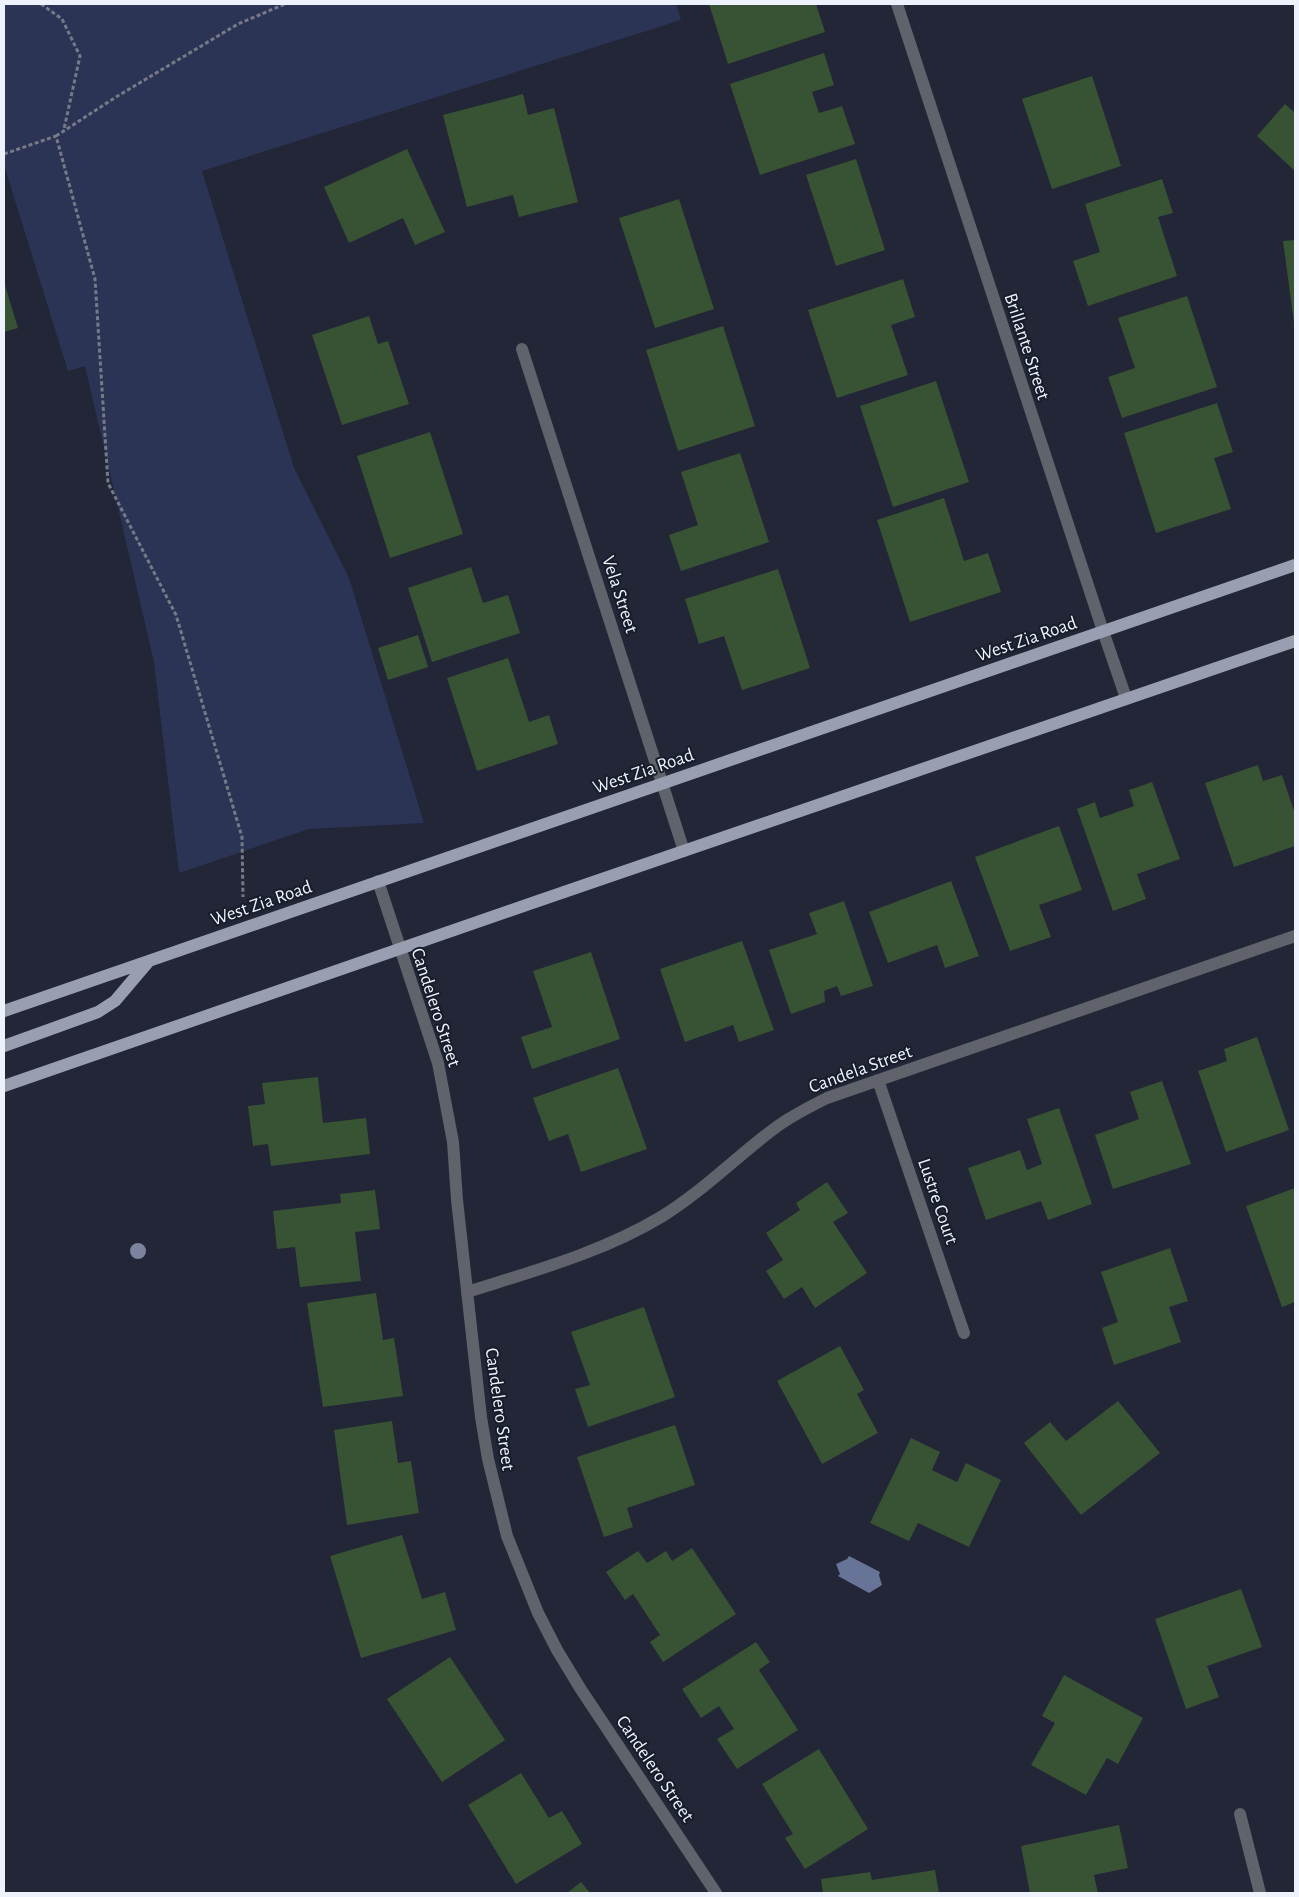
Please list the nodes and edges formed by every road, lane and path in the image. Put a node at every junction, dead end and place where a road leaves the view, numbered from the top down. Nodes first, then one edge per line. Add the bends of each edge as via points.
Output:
1 (41, 4) edge
2 (285, 4) edge
3 (897, 4) edge
4 (64, 130) junction
5 (56, 136) junction
6 (4, 154) edge
7 (522, 349) dead end
8 (1295, 565) edge
9 (1102, 631) junction
10 (1295, 641) edge
11 (1126, 698) junction
12 (662, 784) junction
13 (684, 851) junction
14 (378, 881) junction
15 (243, 897) dead end
16 (1295, 936) edge
17 (400, 950) junction
18 (151, 960) junction
19 (4, 1010) edge
20 (4, 1046) edge
21 (878, 1080) junction
22 (4, 1086) edge
23 (467, 1292) junction
24 (964, 1333) dead end
25 (1240, 1814) dead end
26 (716, 1893) edge
27 (1260, 1893) edge

1 - 4 path via 62,20 80,56
2 - 4 path via 238,24
3 - 9 street, Brillante Street
4 - 5 path
5 - 6 path
5 - 15 path via 94,279 108,484 176,615 242,837
7 - 12 street, Vela Street
8 - 9 main road, West Zia Road
9 - 11 street, Brillante Street
9 - 12 main road, West Zia Road
10 - 11 main road
11 - 13 main road
12 - 13 street, Vela Street
12 - 14 main road, West Zia Road
13 - 17 main road
14 - 17 street, Candelero Street
14 - 18 main road, West Zia Road
16 - 21 street, Candela Street
17 - 22 main road
17 - 23 street, Candelero Street via 438,1063 453,1142
18 - 19 main road, West Zia Road
18 - 20 main road via 115,1001 98,1012
21 - 23 street, Candela Street via 800,1111 687,1199 630,1234 586,1253
21 - 24 street, Lustre Court
23 - 26 street, Candelero Street via 488,1458 507,1536 522,1575 557,1650 580,1688
25 - 27 street

